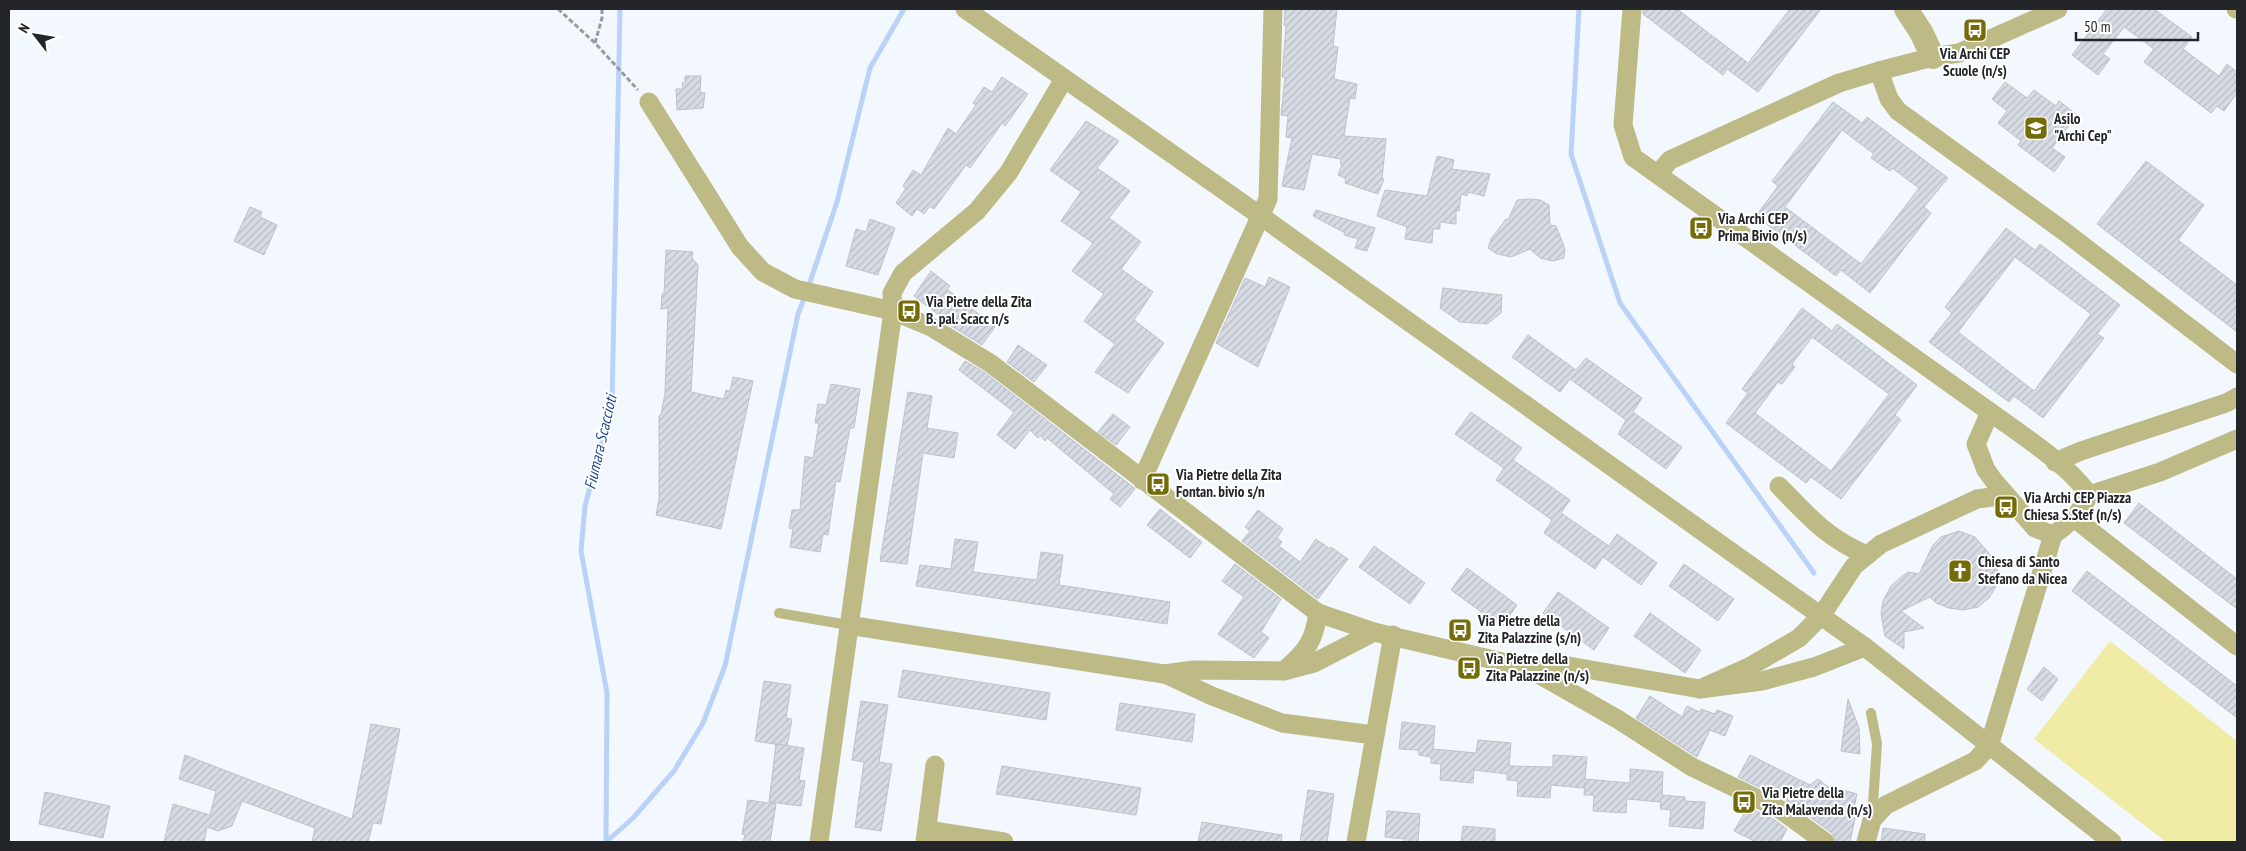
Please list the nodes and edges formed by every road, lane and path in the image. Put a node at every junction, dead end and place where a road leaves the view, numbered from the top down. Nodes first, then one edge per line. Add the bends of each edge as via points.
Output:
1 (558, 9) edge
2 (602, 9) edge
3 (964, 9) edge
4 (1274, 9) edge
5 (1632, 9) edge
6 (1906, 9) edge
7 (2058, 9) edge
8 (595, 43) junction
9 (1932, 57) junction
10 (1879, 71) junction
11 (1064, 79) junction
12 (648, 102) joint
13 (1658, 174) junction
14 (1262, 217) junction
15 (893, 311) junction
16 (2237, 364) edge
17 (2237, 397) edge
18 (1990, 412) junction
19 (2237, 438) edge
20 (2056, 462) junction
21 (1986, 470) junction
22 (1142, 480) junction
23 (1779, 486) dead end
24 (2006, 495) junction
25 (2089, 496) junction
26 (1978, 499) junction
27 (2074, 518) junction
28 (2053, 535) junction
29 (1867, 556) junction
30 (1318, 612) junction
31 (779, 613) dead end
32 (1822, 616) junction
33 (848, 625) junction
34 (1374, 632) junction
35 (1393, 636) junction
36 (2237, 646) edge
37 (1865, 647) junction
38 (1528, 668) junction
39 (1284, 671) junction
40 (1164, 674) junction
41 (1700, 688) junction
42 (1871, 712) dead end
43 (1374, 735) junction
44 (1989, 746) junction
45 (935, 764) dead end
46 (1872, 820) junction
47 (926, 836) edge
48 (819, 842) edge
49 (1004, 842) edge
50 (1356, 842) edge
51 (1825, 842) edge
52 (1866, 842) edge
53 (2112, 842) edge

1 - 8 path
2 - 8 path
3 - 11 street
4 - 14 street via 1268,199
5 - 13 street via 1623,125 1632,157
6 - 9 street
7 - 9 street via 1960,53
8 - 12 path
9 - 10 street
10 - 13 street via 1839,83 1670,160
10 - 16 street via 1889,99 1898,111 2043,215
11 - 14 street
11 - 15 street via 1009,172 977,212 903,273 892,293
12 - 15 street via 740,247 763,272 795,289
13 - 18 street
14 - 22 street
14 - 32 street
15 - 22 street via 931,327 990,363
15 - 33 street
17 - 20 street
18 - 20 street
18 - 21 street via 1976,444
19 - 25 street via 2160,472
20 - 25 street
21 - 24 street
21 - 26 street
22 - 30 street
23 - 29 street via 1813,522 1843,546
24 - 26 street
24 - 28 street via 2035,528
25 - 27 street
26 - 29 street via 1881,544
27 - 28 street
27 - 36 street
28 - 44 street
29 - 32 street via 1854,566
30 - 34 street
30 - 39 street via 1315,632 1306,651
31 - 33 lane
32 - 37 street
32 - 41 street via 1799,638 1749,667
33 - 40 street
33 - 48 street
34 - 35 street
34 - 39 street via 1314,663
35 - 38 street
35 - 43 street
37 - 41 street via 1814,667 1762,681
37 - 44 street
38 - 41 street via 1563,665
38 - 51 street via 1619,720 1692,767 1780,810
39 - 40 street via 1194,670
40 - 43 street via 1282,723
42 - 46 lane via 1877,744
43 - 50 street
44 - 46 street via 1975,761 1886,805
44 - 53 street
45 - 47 street
46 - 52 street
47 - 49 street

